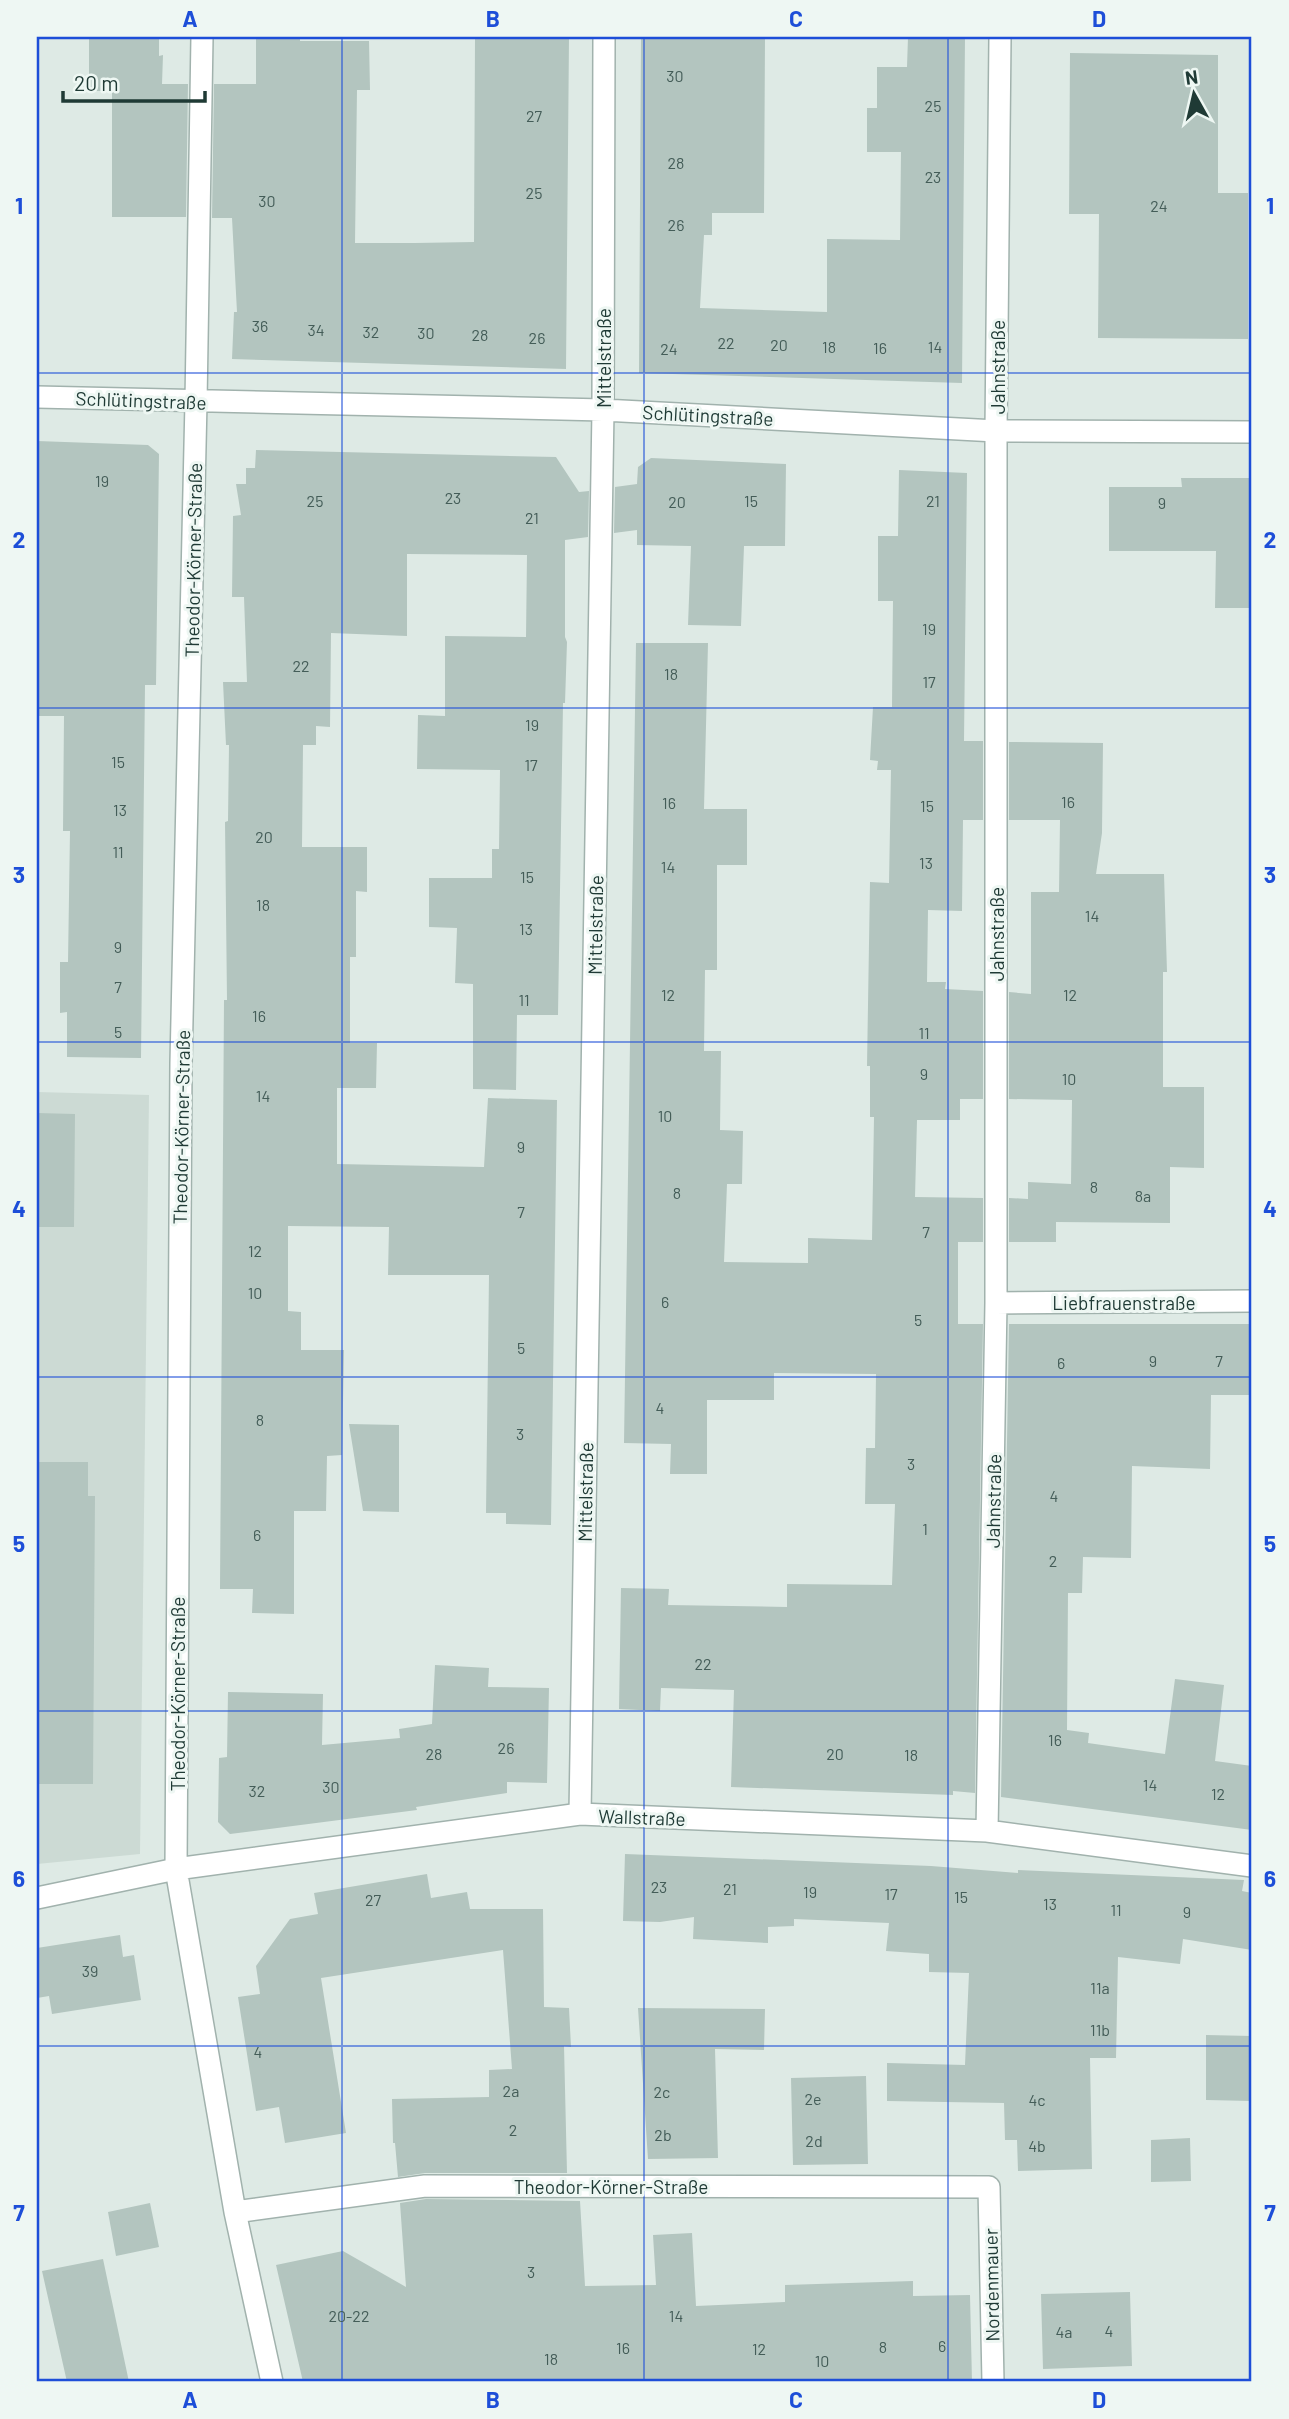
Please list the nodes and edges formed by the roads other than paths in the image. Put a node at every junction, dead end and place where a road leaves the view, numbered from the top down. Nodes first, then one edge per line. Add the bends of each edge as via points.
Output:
1 (202, 37) edge
2 (604, 37) edge
3 (1000, 37) edge
4 (37, 397) edge
5 (196, 402) junction
6 (603, 410) junction
7 (996, 430) junction
8 (1252, 432) edge
9 (1252, 1301) edge
10 (996, 1303) junction
11 (580, 1814) junction
12 (988, 1831) junction
13 (1252, 1866) edge
14 (176, 1869) junction
15 (37, 1898) edge
16 (989, 2187) joint
17 (235, 2212) junction
18 (272, 2382) edge
19 (993, 2382) edge

1 - 5 street, Theodor-Körner-Straße
2 - 6 street, Mittelstraße
3 - 7 street, Jahnstraße
4 - 5 street, Schlütingstraße
5 - 6 street, Schlütingstraße
5 - 14 street, Theodor-Körner-Straße via 181,1063
6 - 7 street, Schlütingstraße
6 - 11 street, Mittelstraße
7 - 8 street, Schlütingstraße
7 - 10 street, Jahnstraße
9 - 10 street, Liebfrauenstraße
10 - 12 street, Jahnstraße
11 - 12 street, Wallstraße
11 - 14 street, Wallstraße
12 - 13 street, Wallstraße
14 - 15 street, Wallstraße
14 - 17 street, Theodor-Körner-Straße
16 - 17 street, Theodor-Körner-Straße via 425,2186
16 - 19 street, Nordenmauer
17 - 18 street, Theodor-Körner-Straße

